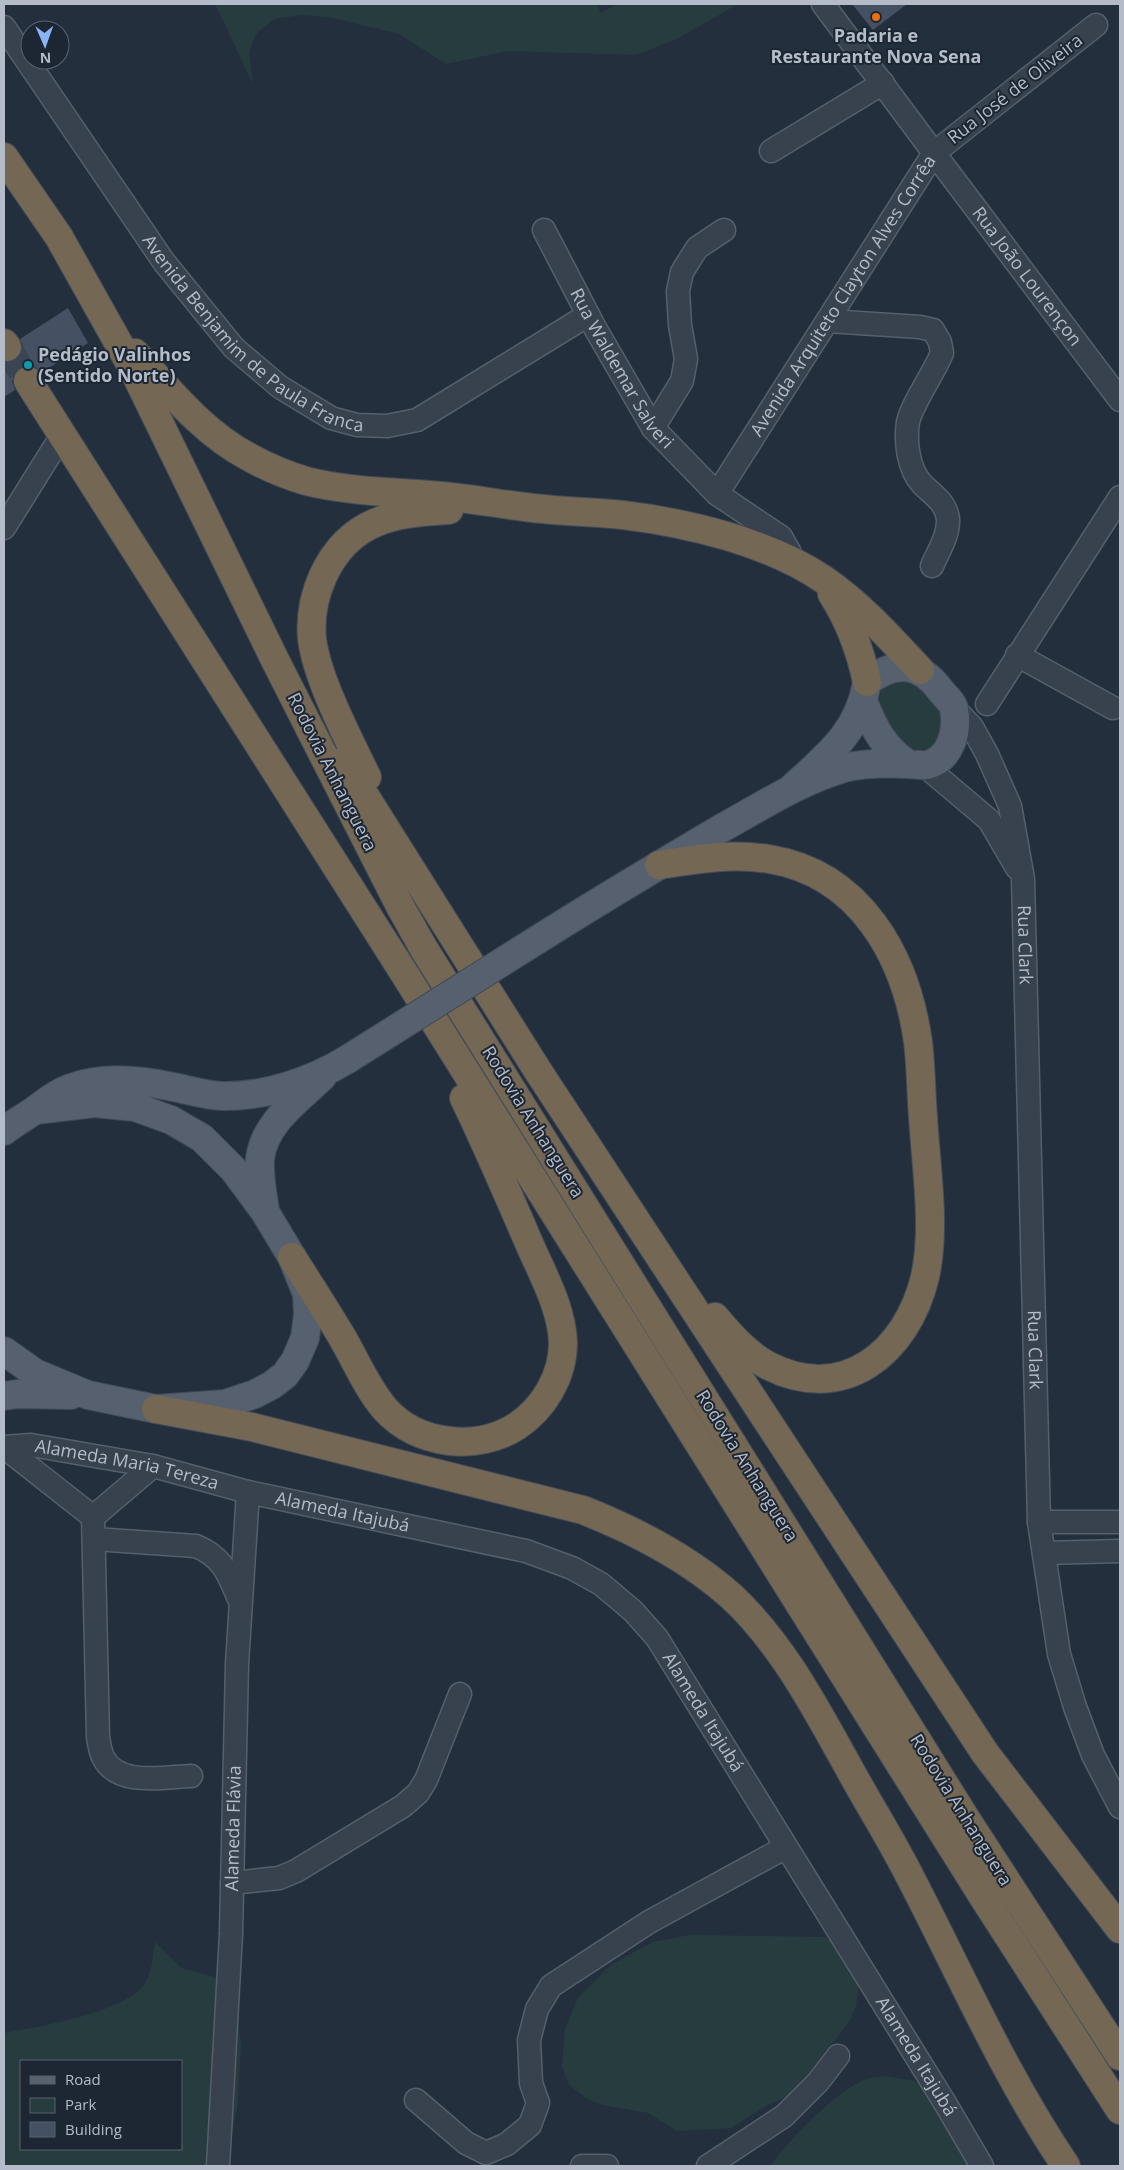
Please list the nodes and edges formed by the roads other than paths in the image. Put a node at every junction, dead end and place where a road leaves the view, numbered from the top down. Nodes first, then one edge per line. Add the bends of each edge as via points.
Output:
1 (823, 4) edge
2 (1096, 25) dead end
3 (4, 27) edge
4 (882, 83) junction
5 (771, 151) dead end
6 (934, 153) junction
7 (4, 157) edge
8 (544, 230) dead end
9 (724, 230) dead end
10 (588, 315) junction
11 (828, 321) junction
12 (108, 323) junction
13 (28, 381) tunnel mouth
14 (1120, 400) edge
15 (653, 428) junction
16 (62, 435) junction
17 (717, 494) junction
18 (1120, 497) edge
19 (544, 509) junction
20 (4, 528) edge
21 (790, 560) junction
22 (932, 566) dead end
23 (824, 580) junction
24 (1017, 655) junction
25 (275, 660) junction
26 (920, 670) junction
27 (866, 692) junction
28 (986, 704) dead end
29 (954, 708) junction
30 (1113, 708) dead end
31 (917, 765) junction
32 (791, 789) junction
33 (659, 865) junction
34 (416, 875) junction
35 (1024, 879) junction
36 (404, 973) junction
37 (339, 1065) junction
38 (15, 1118) edge
39 (265, 1212) junction
40 (656, 1250) junction
41 (292, 1257) junction
42 (4, 1350) edge
43 (88, 1395) junction
44 (4, 1396) edge
45 (156, 1408) junction
46 (4, 1447) edge
47 (153, 1466) junction
48 (248, 1492) junction
49 (1039, 1522) junction
50 (1120, 1522) edge
51 (93, 1528) junction
52 (1120, 1551) edge
53 (1044, 1553) junction
54 (240, 1601) junction
55 (460, 1694) dead end
56 (191, 1776) dead end
57 (1120, 1807) edge
58 (786, 1847) junction
59 (232, 1883) junction
60 (1120, 1929) edge
61 (838, 2056) dead end
62 (1120, 2056) edge
63 (416, 2100) dead end
64 (1120, 2110) edge
65 (218, 2166) edge
66 (582, 2166) edge
67 (607, 2166) edge
68 (708, 2166) edge
69 (982, 2166) edge
70 (1066, 2166) edge

1 - 4 street, Avenida Arquiteto Clayton Alves Corrêa
2 - 6 street, Rua José de Oliveira
3 - 10 street, Avenida Benjamim de Paula Franca via 164,262 234,348 280,387 331,418 357,425 387,426 417,420
4 - 5 street
4 - 6 street, Avenida Arquiteto Clayton Alves Corrêa
6 - 11 street, Avenida Arquiteto Clayton Alves Corrêa
6 - 14 street, Rua João Lourençon
7 - 12 highway, Rodovia Anhanguera via 59,237
8 - 10 street, Rua Waldemar Salveri
9 - 15 street via 697,248 682,272 678,291 686,359 682,381
10 - 15 street, Rua Waldemar Salveri
11 - 17 street, Avenida Arquiteto Clayton Alves Corrêa
11 - 22 street via 920,327 933,330 940,342 942,353 908,420 911,465 920,482 943,503 948,520 946,535
12 - 19 highway via 207,428 247,456 288,475 328,485
12 - 25 highway, Rodovia Anhanguera
13 - 16 highway, Rodovia Anhanguera
15 - 17 street, Rua Waldemar Salveri
16 - 20 street
16 - 36 highway, Rodovia Anhanguera
17 - 21 street, Rua Waldemar Salveri via 781,537 790,553
18 - 24 street
19 - 21 highway via 684,524
19 - 34 highway via 420,511 371,523 340,546 318,586 311,621 317,661 362,768
21 - 23 highway
23 - 26 highway via 884,631
23 - 27 highway via 847,617 857,641
24 - 28 street
24 - 30 street
25 - 34 highway
25 - 62 highway, Rodovia Anhanguera via 424,949 966,1819
26 - 27 main road via 894,667 880,672
26 - 29 main road via 936,684
27 - 31 main road via 872,723 883,743 896,756
27 - 32 main road via 850,730 832,752
29 - 31 main road via 954,735 948,751 936,762
29 - 35 street, Rua Clark via 972,727 1010,806
31 - 32 main road via 844,768
31 - 35 street, Rua Clark via 989,820
32 - 33 main road
33 - 37 main road, bridge
33 - 40 highway via 730,856 795,866 844,893 882,934 901,973 918,1042 929,1217 925,1276 911,1319 876,1359 859,1369 831,1378 798,1376 754,1356 725,1329
34 - 40 highway via 543,1079
35 - 49 street, Rua Clark
36 - 41 highway via 478,1126 549,1289 563,1343 555,1380 544,1401 526,1419 490,1438 447,1441 409,1428 378,1400
36 - 64 highway, Rodovia Anhanguera
37 - 38 main road via 271,1090 237,1095 201,1094 135,1082 100,1081 71,1087
37 - 39 main road via 277,1120 265,1139 260,1161
38 - 39 main road via 95,1102 135,1107 171,1120 202,1138 234,1170
39 - 41 main road
40 - 60 highway via 985,1753
41 - 45 main road via 307,1294 308,1315 305,1338 285,1375 255,1394 225,1404
42 - 43 main road via 35,1374
43 - 44 main road
43 - 45 main road
45 - 70 highway via 252,1426 583,1510 628,1528 673,1553 731,1597 768,1638 802,1684 906,1870 1020,2094
46 - 47 street, Alameda Maria Tereza via 31,1445
46 - 51 street
47 - 48 street, Alameda Maria Tereza
47 - 51 street
48 - 54 street, Alameda Flávia
48 - 58 street, Alameda Itajubá via 526,1551 572,1568 600,1584 633,1611 657,1638
49 - 50 street
49 - 53 street, Rua Clark
51 - 54 street via 196,1546 225,1567
51 - 56 street via 98,1737 103,1758 116,1771 136,1778
52 - 53 street
53 - 57 street, Rua Clark via 1059,1654 1093,1755
54 - 59 street, Alameda Flávia
55 - 59 street via 426,1780 418,1793 403,1806 296,1871 278,1878
58 - 63 street via 649,1922 551,1986 537,2009 529,2040 531,2083 538,2103 530,2125 508,2144 486,2153 466,2144
58 - 69 street, Alameda Itajubá
59 - 65 street, Alameda Flávia
61 - 68 street via 818,2082 784,2116
66 - 67 street

